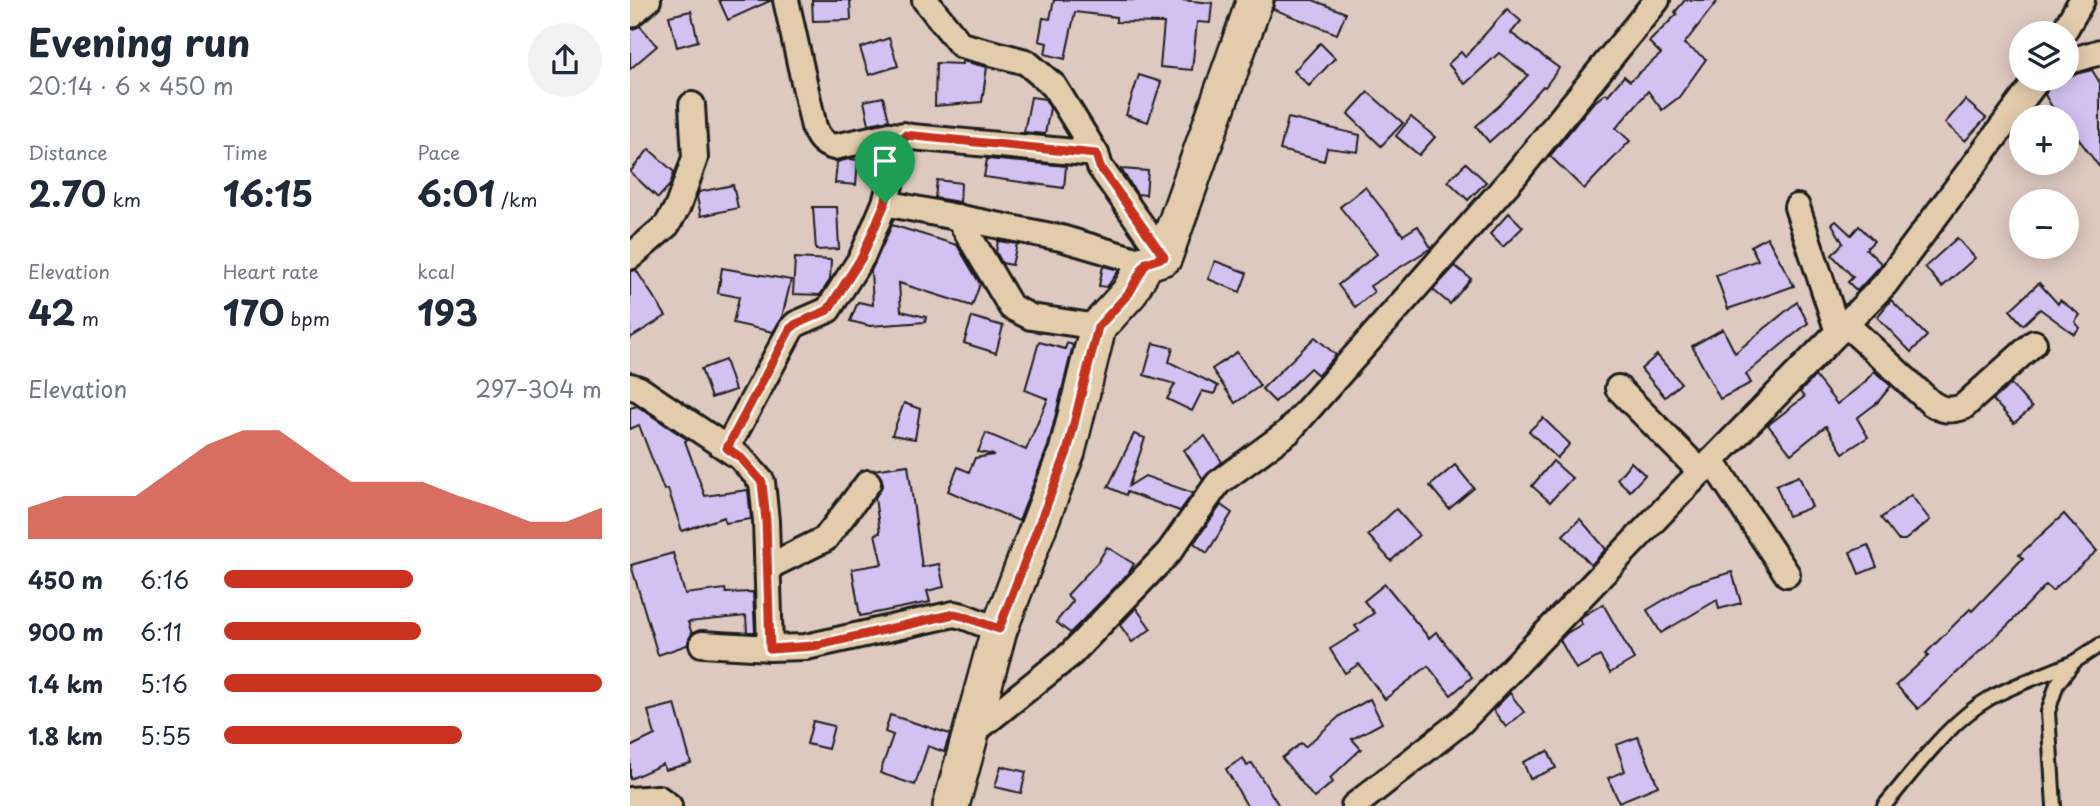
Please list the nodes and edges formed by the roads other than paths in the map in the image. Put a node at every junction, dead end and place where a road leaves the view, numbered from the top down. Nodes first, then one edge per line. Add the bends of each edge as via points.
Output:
1 (648, 0) edge
2 (786, 0) edge
3 (925, 0) edge
4 (1657, 0) edge
5 (2082, 0) edge
6 (1248, 1) edge
7 (630, 15) edge
8 (2070, 21) edge
9 (2100, 52) edge
10 (2079, 58) edge
11 (2029, 91) edge
12 (692, 105) dead end
13 (905, 135) junction
14 (1096, 154) junction
15 (885, 203) junction
16 (1797, 207) dead end
17 (958, 217) junction
18 (630, 257) edge
19 (1155, 260) junction
20 (1098, 327) junction
21 (1842, 328) junction
22 (2034, 343) dead end
23 (633, 387) edge
24 (1618, 388) dead end
25 (727, 448) junction
26 (1706, 467) junction
27 (868, 483) dead end
28 (768, 567) junction
29 (1787, 574) dead end
30 (999, 629) junction
31 (702, 644) dead end
32 (2100, 645) edge
33 (770, 649) junction
34 (2074, 662) junction
35 (971, 734) junction
36 (630, 800) edge
37 (669, 806) edge
38 (951, 806) edge
39 (1354, 806) edge
40 (1884, 806) edge
41 (2054, 806) edge

1 - 7 street
2 - 13 street via 821,141 834,147
3 - 14 street via 961,45 1026,62 1054,86
4 - 35 street via 1516,174 1289,432 1218,483 1169,552 1071,653
5 - 8 street
6 - 19 street
9 - 10 street
11 - 21 street via 1885,284
12 - 18 street via 695,158 678,206 667,225
13 - 14 street
13 - 15 street
14 - 19 street
15 - 17 street
15 - 25 street via 866,249 828,310 790,329
16 - 21 street
17 - 19 street
17 - 20 street via 1011,307 1031,317
19 - 20 street
20 - 30 street via 1067,452
21 - 22 street via 1931,403 1951,411 1963,408
21 - 26 street
23 - 25 street
24 - 26 street
25 - 28 street via 762,482
26 - 29 street
26 - 39 street via 1461,722
27 - 28 street via 825,539
28 - 33 street
30 - 33 street via 954,614 814,646
30 - 35 street
31 - 33 street
32 - 34 lane
34 - 40 lane via 1989,698 1965,716
34 - 41 lane via 2057,684 2048,712
35 - 38 street
36 - 37 street via 658,798

